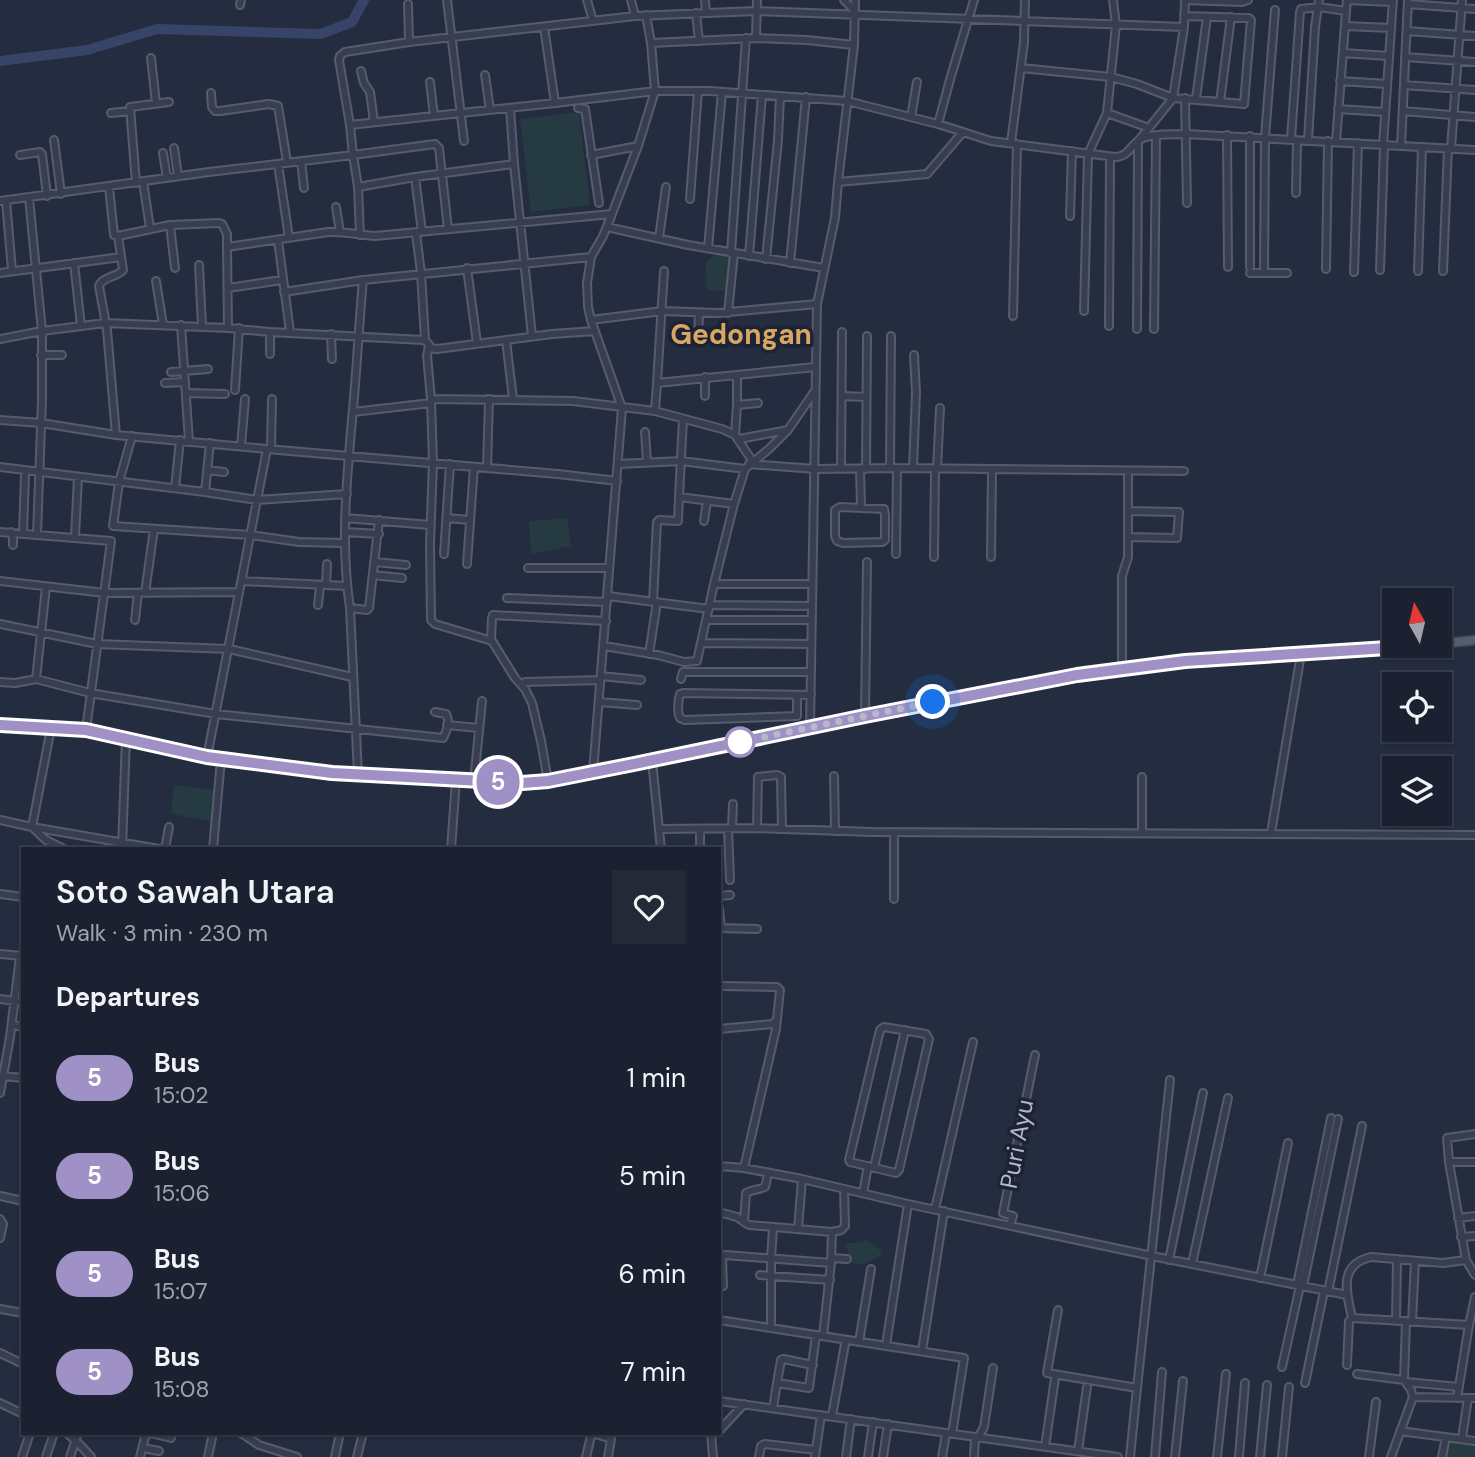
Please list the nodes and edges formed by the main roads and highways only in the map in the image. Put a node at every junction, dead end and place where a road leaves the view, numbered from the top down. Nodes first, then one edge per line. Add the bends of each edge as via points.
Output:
1 (1475, 640) edge
2 (1452, 643) edge
3 (1382, 649) edge
4 (0, 725) edge

1 - 2 main road
3 - 4 main road via 1122,668 522,783 457,785 332,773 207,757 86,730

